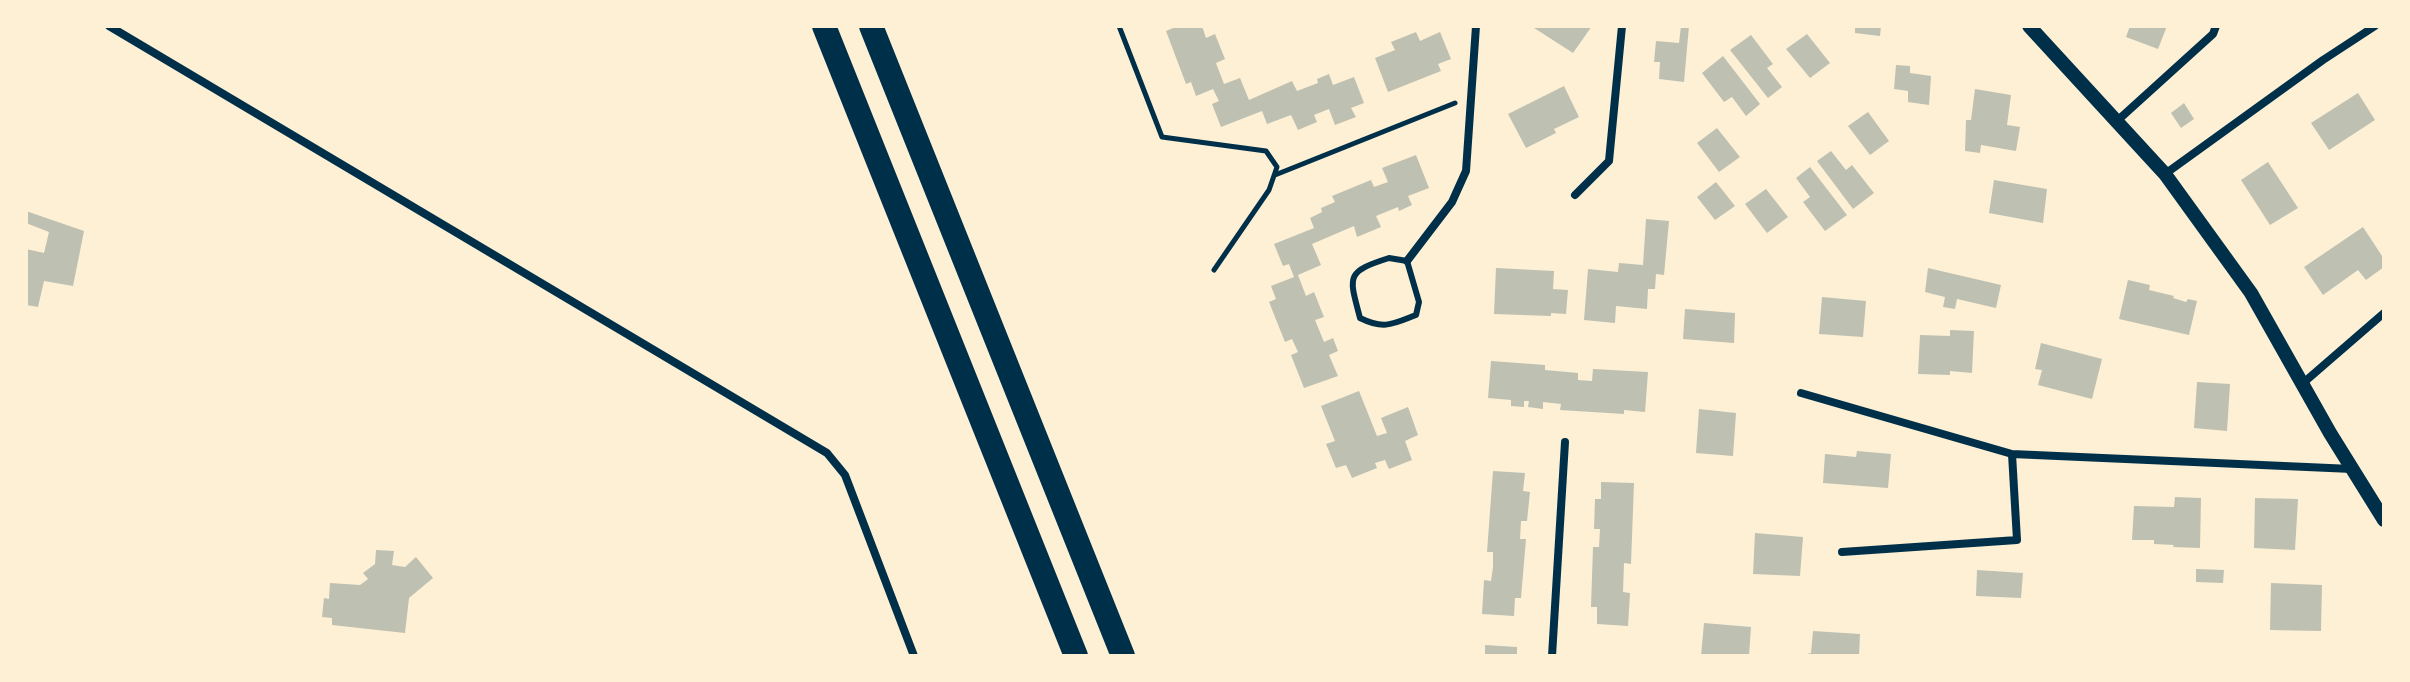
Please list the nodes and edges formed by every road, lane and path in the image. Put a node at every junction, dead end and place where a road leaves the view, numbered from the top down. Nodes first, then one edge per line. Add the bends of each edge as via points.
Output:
1 (109, 26) edge
2 (824, 26) edge
3 (871, 26) edge
4 (1119, 26) edge
5 (1476, 26) edge
6 (1622, 26) edge
7 (2029, 26) edge
8 (2216, 26) edge
9 (2375, 26) edge
10 (1471, 97) junction
11 (2117, 121) junction
12 (2165, 174) junction
13 (1274, 175) junction
14 (1575, 195) dead end
15 (1407, 261) junction
16 (1214, 270) dead end
17 (2384, 313) edge
18 (2302, 384) junction
19 (1801, 393) dead end
20 (1565, 442) dead end
21 (2012, 454) junction
22 (2353, 469) junction
23 (2384, 520) edge
24 (1842, 552) dead end
25 (914, 656) edge
26 (1076, 656) edge
27 (1123, 656) edge
28 (1552, 656) edge

1 - 25 street via 827,453 845,475
2 - 26 highway
3 - 27 highway
4 - 13 path via 1162,137 1266,151 1277,167
5 - 10 street
6 - 14 street via 1609,161
7 - 11 street
8 - 11 street
9 - 12 street
10 - 13 path
10 - 15 street via 1466,171 1452,202
11 - 12 street
12 - 18 street via 2251,293
13 - 16 path
15 - 15 lane via 1389,258 1355,274 1351,284 1360,318 1387,326 1416,315 1419,302
17 - 18 street
18 - 22 street
19 - 21 street
20 - 28 street
21 - 22 street
21 - 24 street via 2017,540
22 - 23 street

